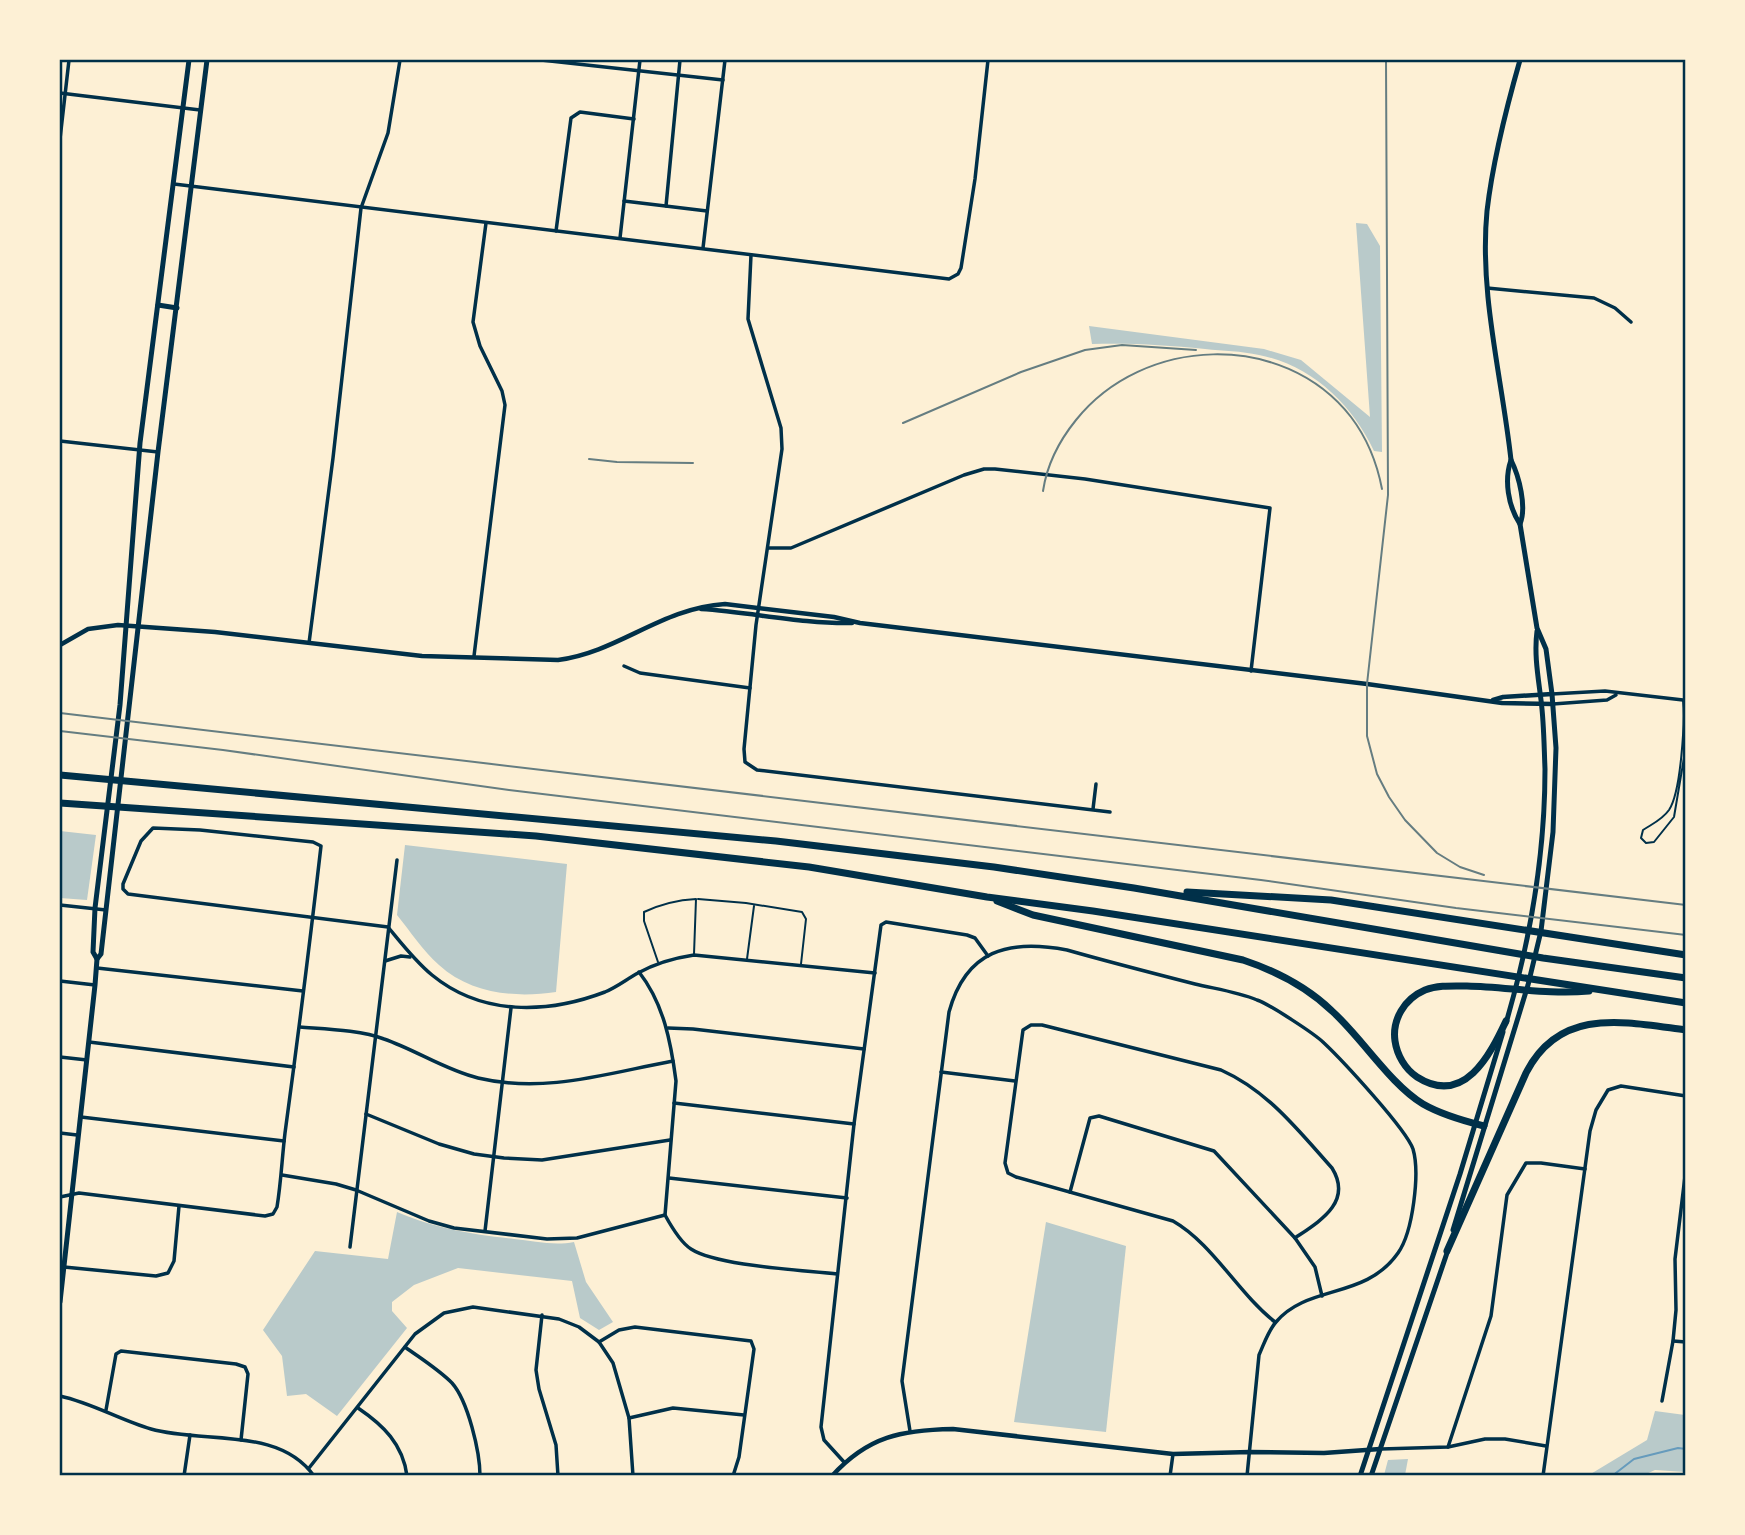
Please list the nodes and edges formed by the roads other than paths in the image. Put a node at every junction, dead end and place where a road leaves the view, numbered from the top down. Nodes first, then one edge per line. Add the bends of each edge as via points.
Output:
1 (69, 60) edge
2 (189, 60) edge
3 (207, 60) edge
4 (400, 60) edge
5 (541, 60) edge
6 (640, 60) edge
7 (680, 60) edge
8 (725, 60) edge
9 (988, 60) edge
10 (1520, 60) edge
11 (639, 70) junction
12 (678, 74) junction
13 (723, 80) junction
14 (60, 93) edge
15 (65, 93) junction
16 (183, 108) junction
17 (201, 110) junction
18 (634, 119) junction
19 (60, 139) edge
20 (174, 184) junction
21 (191, 187) junction
22 (624, 201) junction
23 (666, 206) junction
24 (360, 208) junction
25 (707, 211) junction
26 (486, 223) junction
27 (556, 231) junction
28 (620, 239) junction
29 (703, 248) junction
30 (751, 255) junction
31 (1488, 288) junction
32 (159, 305) junction
33 (177, 308) junction
34 (1631, 322) dead end
35 (60, 441) edge
36 (139, 450) junction
37 (158, 452) junction
38 (1511, 460) junction
39 (1520, 524) junction
40 (768, 548) junction
41 (758, 607) junction
42 (696, 609) junction
43 (757, 614) junction
44 (860, 623) junction
45 (127, 625) junction
46 (140, 626) junction
47 (1537, 628) junction
48 (309, 643) junction
49 (60, 645) edge
50 (474, 656) junction
51 (624, 666) dead end
52 (1251, 671) junction
53 (751, 688) junction
54 (1540, 694) junction
55 (1552, 694) junction
56 (1618, 694) junction
57 (1492, 700) junction
58 (1684, 700) edge
59 (1542, 704) junction
60 (1553, 704) junction
61 (1684, 720) edge
62 (1685, 734) edge
63 (1685, 746) edge
64 (60, 773) edge
65 (1096, 784) dead end
66 (60, 803) edge
67 (1093, 809) junction
68 (1110, 812) dead end
69 (397, 860) dead end
70 (1134, 888) junction
71 (987, 897) junction
72 (696, 899) junction
73 (60, 905) edge
74 (754, 905) junction
75 (95, 908) junction
76 (106, 910) junction
77 (313, 917) junction
78 (388, 927) junction
79 (1529, 929) junction
80 (1541, 931) junction
81 (1685, 955) edge
82 (694, 956) junction
83 (988, 956) junction
84 (412, 957) junction
85 (97, 959) junction
86 (747, 960) junction
87 (385, 961) junction
88 (659, 963) junction
89 (801, 965) junction
90 (96, 968) junction
91 (639, 972) junction
92 (875, 973) junction
93 (1685, 978) edge
94 (60, 981) edge
95 (95, 985) junction
96 (1600, 990) junction
97 (303, 991) junction
98 (1685, 1003) edge
99 (511, 1008) junction
100 (1506, 1021) junction
101 (300, 1027) junction
102 (668, 1028) junction
103 (1685, 1030) edge
104 (374, 1036) junction
105 (89, 1042) junction
106 (864, 1049) junction
107 (60, 1057) edge
108 (87, 1060) junction
109 (673, 1061) junction
110 (294, 1067) junction
111 (941, 1072) junction
112 (1015, 1081) junction
113 (504, 1083) junction
114 (1685, 1096) edge
115 (674, 1102) junction
116 (366, 1113) junction
117 (79, 1117) junction
118 (854, 1124) junction
119 (1474, 1124) junction
120 (1484, 1126) junction
121 (60, 1133) edge
122 (77, 1135) junction
123 (670, 1140) junction
124 (284, 1141) junction
125 (493, 1156) junction
126 (1685, 1168) edge
127 (1585, 1169) junction
128 (282, 1175) junction
129 (669, 1178) junction
130 (356, 1190) junction
131 (1070, 1193) junction
132 (70, 1195) junction
133 (60, 1197) edge
134 (847, 1198) junction
135 (179, 1206) junction
136 (665, 1214) junction
137 (485, 1231) junction
138 (1295, 1238) junction
139 (350, 1247) dead end
140 (1447, 1251) junction
141 (63, 1267) junction
142 (837, 1274) junction
143 (1322, 1296) junction
144 (60, 1302) edge
145 (542, 1315) junction
146 (1275, 1322) junction
147 (1673, 1341) junction
148 (599, 1342) junction
149 (1685, 1342) edge
150 (405, 1347) junction
151 (60, 1396) edge
152 (1662, 1401) dead end
153 (358, 1408) junction
154 (106, 1410) junction
155 (744, 1415) junction
156 (629, 1418) junction
157 (910, 1431) junction
158 (190, 1435) junction
159 (241, 1440) junction
160 (1546, 1446) junction
161 (1448, 1447) junction
162 (1381, 1449) junction
163 (1369, 1451) junction
164 (1250, 1452) junction
165 (1173, 1454) junction
166 (844, 1462) junction
167 (309, 1468) junction
168 (184, 1475) edge
169 (314, 1475) edge
170 (407, 1475) edge
171 (480, 1475) edge
172 (558, 1475) edge
173 (633, 1475) edge
174 (733, 1475) edge
175 (832, 1475) edge
176 (1170, 1475) edge
177 (1247, 1475) edge
178 (1360, 1475) edge
179 (1371, 1475) edge
180 (1543, 1475) edge

1 - 15 street
2 - 16 main road
3 - 17 main road
4 - 24 street via 386,141
5 - 11 street
6 - 11 street
7 - 12 street
8 - 13 street
9 - 30 street via 970,220 958,274 949,279
10 - 31 main road via 1505,112 1487,212
11 - 12 street
11 - 18 street
12 - 13 street
12 - 23 street
13 - 25 street
14 - 15 street
15 - 16 street
15 - 19 street
16 - 17 street
16 - 20 main road
17 - 21 main road
18 - 22 street
18 - 27 street via 580,112 571,118
20 - 21 street
20 - 32 main road
21 - 24 street
21 - 33 main road
22 - 23 street
22 - 28 street
23 - 25 street
24 - 26 street
24 - 48 street
25 - 29 street
26 - 27 street
26 - 50 street via 473,322 505,405
27 - 28 street
28 - 29 street
29 - 30 street
30 - 40 street via 748,319 782,439
31 - 34 street via 1594,298
31 - 38 main road
32 - 33 main road
32 - 36 main road
33 - 37 main road
35 - 36 street
36 - 37 street
36 - 45 main road
37 - 46 main road
38 - 39 main road via 1524,514
38 - 39 main road via 1508,484 1513,514
39 - 47 main road
40 - 41 street
40 - 52 street via 791,548 984,469 1085,479 1270,508
41 - 42 street via 725,604
41 - 43 street
41 - 44 street
42 - 43 street
42 - 50 street via 663,618 605,648 576,657
43 - 44 street
43 - 53 street
44 - 52 street
45 - 46 street
45 - 49 street via 88,629
45 - 75 main road
46 - 48 street
46 - 76 main road
47 - 54 main road via 1534,649
47 - 55 main road via 1546,649
48 - 50 street via 422,656
51 - 53 street via 640,673
52 - 57 street
53 - 67 street via 745,762 757,770
54 - 55 street
54 - 57 street
54 - 59 main road
55 - 56 street
55 - 60 main road
56 - 58 street
56 - 60 street via 1607,700
57 - 59 street
58 - 61 lane
59 - 60 street
59 - 79 main road via 1544,801
60 - 80 main road via 1553,832
61 - 62 lane
61 - 63 lane via 1673,803 1643,830 1641,838 1646,843 1654,842 1674,817
64 - 70 highway via 776,841
65 - 67 street
66 - 71 highway via 536,836 809,867
67 - 68 street
69 - 78 street
70 - 79 highway via 1331,900
70 - 93 highway
71 - 96 highway
71 - 119 highway via 1033,915 1267,968 1332,1011 1412,1095 1441,1113
72 - 74 lane
72 - 82 lane
72 - 88 lane via 643,912
73 - 75 street
74 - 86 lane
74 - 89 lane via 806,915
75 - 76 street
75 - 85 main road via 93,952
76 - 85 main road via 102,954
77 - 77 street via 321,846 313,842 153,828 136,850 123,884 125,892
77 - 78 street
77 - 97 street
78 - 84 street
78 - 87 street
79 - 80 highway
79 - 100 main road
80 - 81 highway
80 - 120 main road via 1524,1002
82 - 86 street
82 - 88 street
83 - 92 street via 975,938 967,935 886,922 881,925
83 - 111 street via 963,978 955,992
83 - 143 street via 1037,945 1066,950 1259,1000 1323,1042 1402,1132 1412,1146 1417,1167 1407,1230 1389,1265 1365,1283
84 - 87 street
84 - 99 street via 451,989
85 - 90 main road
86 - 89 street
87 - 104 street
88 - 91 street
89 - 92 street
90 - 95 main road
90 - 97 street
91 - 99 street via 584,999 546,1008
91 - 102 street
92 - 106 street
94 - 95 street
95 - 105 main road
96 - 98 highway
96 - 100 highway via 1568,993 1441,986 1425,990 1399,1013 1395,1043 1416,1076 1454,1083 1483,1064
97 - 101 street
99 - 113 street
100 - 119 main road
101 - 104 street
101 - 110 street
102 - 106 street
102 - 109 street
103 - 140 highway via 1611,1021 1587,1023 1546,1045 1526,1073
104 - 113 street via 475,1077
104 - 116 street
105 - 108 main road
105 - 110 street
106 - 118 street
107 - 108 street
108 - 117 main road
109 - 113 street via 551,1085
109 - 115 street
110 - 124 street
111 - 112 street
111 - 157 street via 902,1381
112 - 131 street via 1005,1163 1008,1173
112 - 138 street via 1023,1030 1031,1025 1237,1077 1278,1108 1339,1180 1337,1202 1329,1213
113 - 125 street
114 - 127 street via 1621,1086 1608,1090 1596,1110
115 - 118 street
115 - 123 street
116 - 125 street via 439,1144
116 - 130 street
117 - 122 main road
117 - 124 street
118 - 134 street
119 - 120 highway
119 - 163 main road
120 - 140 main road
121 - 122 street
122 - 132 main road
123 - 125 street via 542,1160
123 - 129 street
124 - 128 street
125 - 137 street
126 - 147 street via 1675,1259
127 - 160 street
127 - 161 street via 1525,1163 1507,1195 1490,1316
128 - 130 street
128 - 135 street via 273,1214
129 - 134 street
129 - 136 street
130 - 137 street via 429,1221
130 - 139 street
131 - 138 street via 1090,1118 1099,1116 1214,1151
131 - 146 street via 1173,1221 1188,1230
132 - 133 street
132 - 135 street
132 - 141 main road
134 - 142 street
135 - 141 street via 174,1261 168,1273 156,1276
136 - 137 street via 566,1240
136 - 142 street via 689,1249 711,1259
138 - 143 street via 1315,1267
140 - 162 main road
141 - 144 main road
142 - 166 street via 821,1427 824,1440
143 - 146 street via 1299,1304
145 - 148 street via 579,1327
145 - 150 street via 473,1307 444,1313 422,1326
145 - 172 street via 536,1370 556,1445
146 - 164 street via 1259,1355
147 - 149 street
147 - 152 street
148 - 155 street via 635,1327 751,1341 754,1349
148 - 156 street via 612,1363
150 - 153 street
150 - 171 street via 460,1393 478,1450
151 - 154 street
153 - 167 street
153 - 170 street via 397,1443
154 - 158 street via 154,1430
154 - 159 street via 113,1364 121,1351 236,1364 248,1374
155 - 156 street via 673,1408
155 - 174 street
156 - 173 street
157 - 165 street via 953,1429
157 - 166 street via 875,1442
158 - 159 street
158 - 168 street
159 - 167 street via 272,1446
160 - 161 street via 1485,1439
160 - 180 street
161 - 162 street
162 - 163 street
162 - 179 main road
163 - 164 street
163 - 178 main road
164 - 165 street
164 - 177 street
165 - 176 street
166 - 175 street
167 - 169 street

